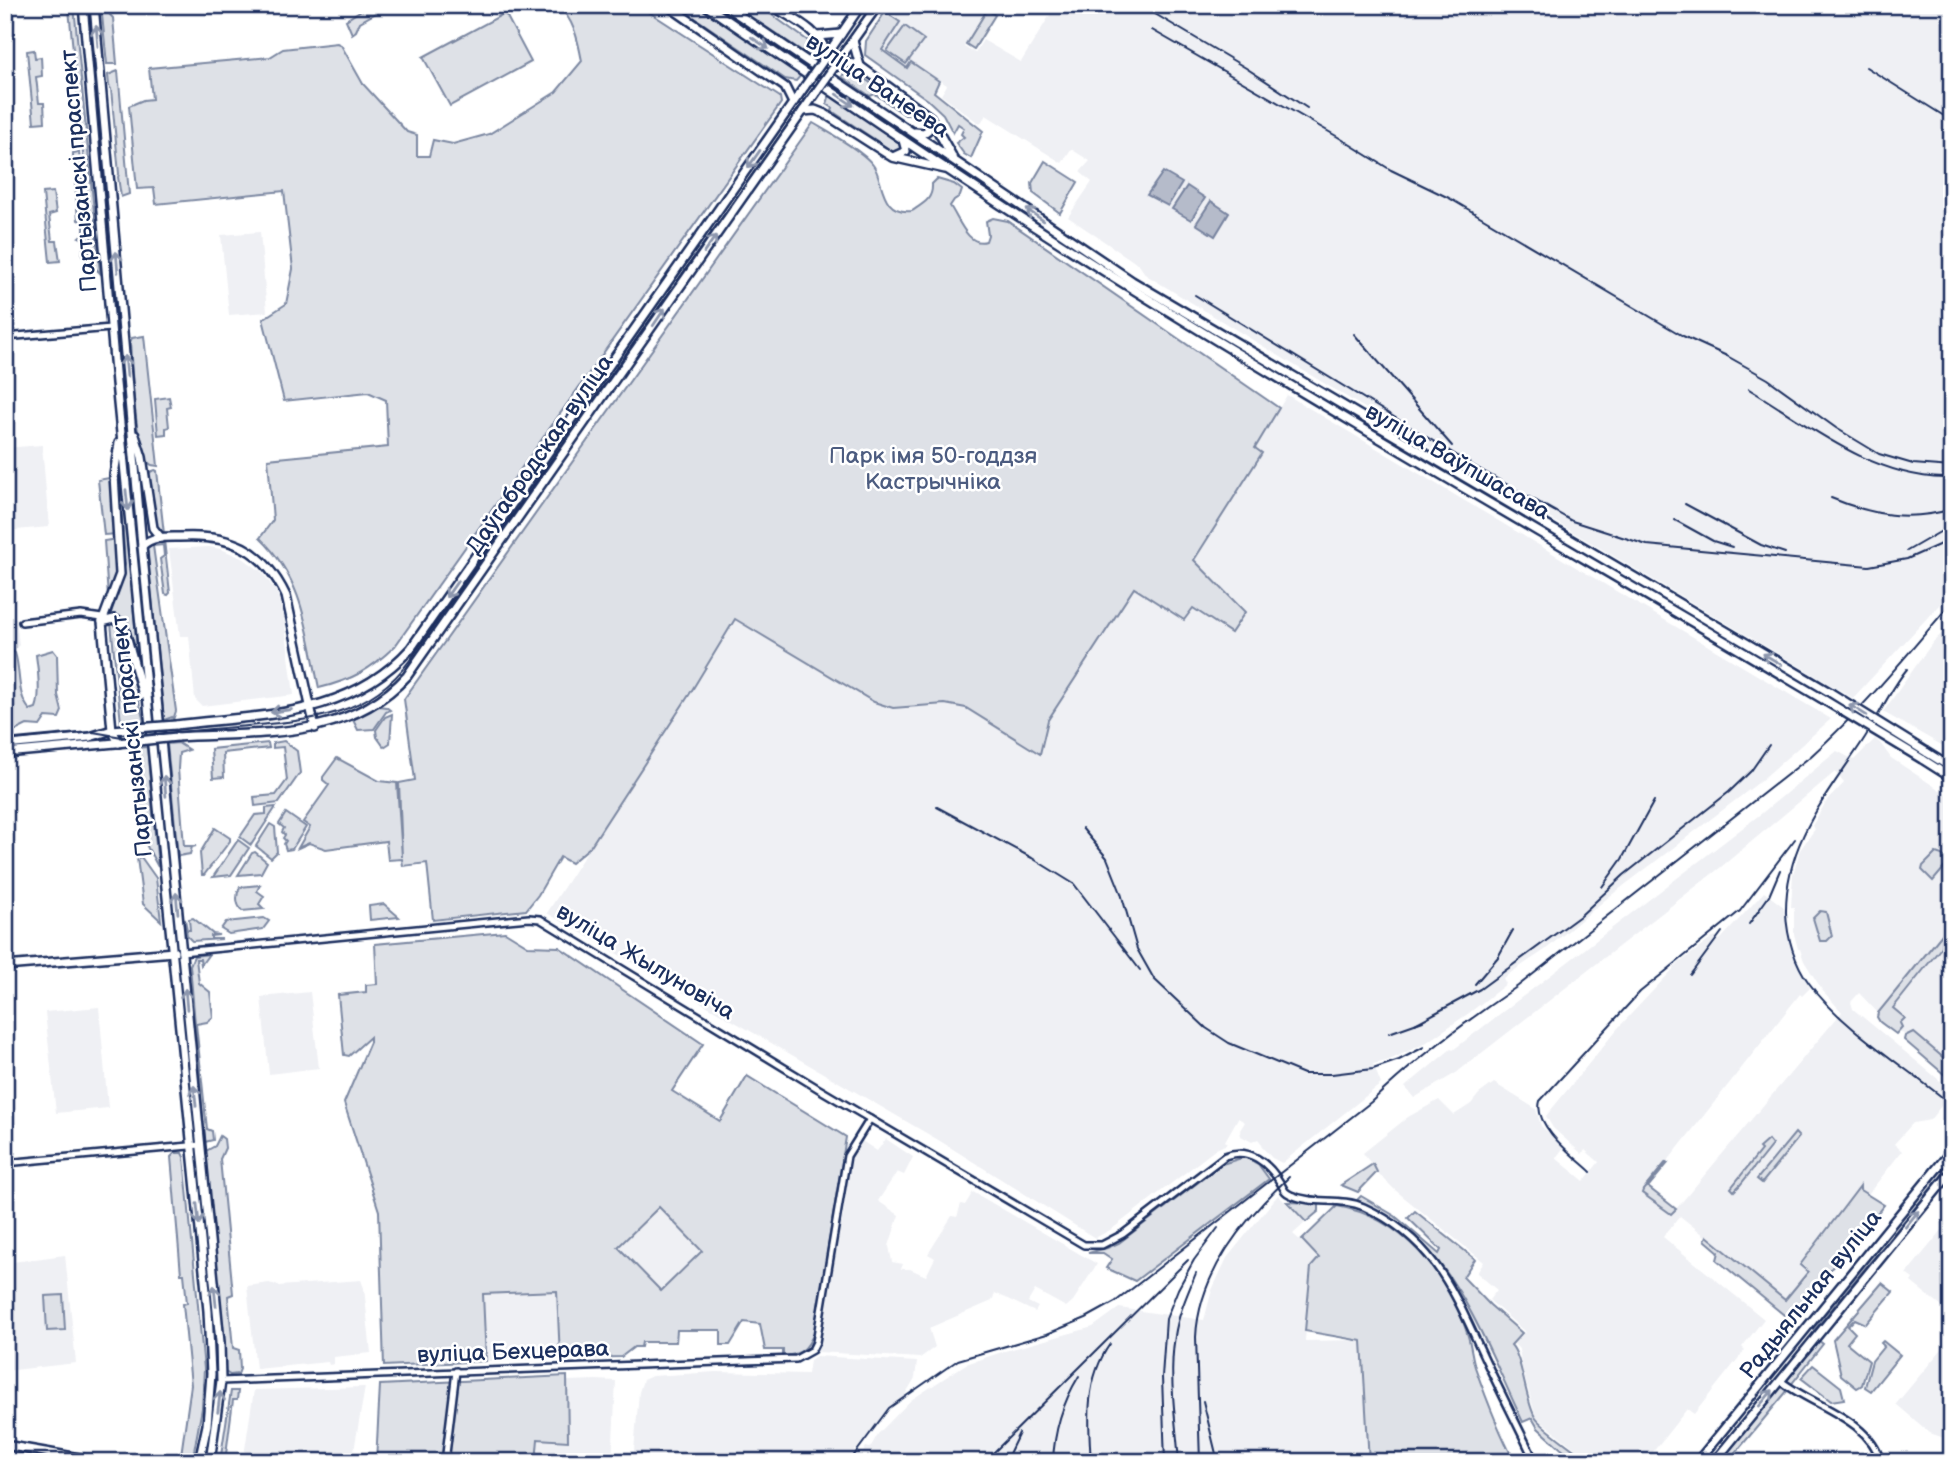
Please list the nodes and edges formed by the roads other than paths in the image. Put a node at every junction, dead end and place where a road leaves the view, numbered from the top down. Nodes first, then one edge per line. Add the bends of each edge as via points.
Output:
1 (83, 5) edge
2 (94, 5) edge
3 (705, 5) edge
4 (724, 5) edge
5 (771, 5) edge
6 (861, 5) edge
7 (878, 5) edge
8 (670, 7) edge
9 (842, 33) junction
10 (818, 36) junction
11 (853, 41) junction
12 (827, 55) junction
13 (860, 66) junction
14 (834, 67) junction
15 (805, 86) junction
16 (785, 87) junction
17 (816, 93) junction
18 (793, 103) junction
19 (803, 111) junction
20 (825, 114) junction
21 (930, 117) junction
22 (915, 132) junction
23 (903, 139) junction
24 (892, 157) junction
25 (954, 160) junction
26 (949, 169) junction
27 (975, 175) joint
28 (111, 328) junction
29 (123, 330) junction
30 (5, 337) edge
31 (131, 423) junction
32 (121, 432) junction
33 (161, 538) junction
34 (142, 545) junction
35 (102, 620) junction
36 (22, 622) dead end
37 (311, 707) junction
38 (149, 716) junction
39 (178, 724) junction
40 (316, 728) junction
41 (112, 730) junction
42 (188, 736) junction
43 (119, 743) junction
44 (5, 746) edge
45 (5, 753) edge
46 (1924, 756) junction
47 (1952, 768) edge
48 (1952, 778) edge
49 (171, 952) junction
50 (181, 952) junction
51 (5, 966) edge
52 (870, 1119) junction
53 (200, 1145) junction
54 (191, 1146) junction
55 (1952, 1150) edge
56 (5, 1163) edge
57 (1952, 1171) edge
58 (456, 1371) junction
59 (211, 1374) junction
60 (221, 1381) junction
61 (1781, 1381) junction
62 (1718, 1435) junction
63 (1729, 1443) junction
64 (5, 1445) edge
65 (102, 1462) edge
66 (199, 1462) edge
67 (210, 1462) edge
68 (445, 1462) edge
69 (1535, 1462) edge
70 (1697, 1462) edge
71 (1714, 1462) edge
72 (1881, 1462) edge

1 - 28 main road, Партызанскі праспект
29 -> 2 main road, Партызанскі праспект
3 -> 23 main road, вуліца Ванеева
4 - 22 main road, вуліца Ванеева
5 - 10 main road
6 - 9 main road, Даўгабродская вуліца
7 - 11 main road, Даўгабродская вуліца
8 - 16 main road
9 - 10 main road
9 - 12 main road, Даўгабродская вуліца
10 - 12 main road
11 - 13 main road
11 - 14 main road, Даўгабродская вуліца
12 - 15 main road, Даўгабродская вуліца, bridge
13 - 14 main road
13 - 21 main road
14 - 17 main road, Даўгабродская вуліца, bridge
15 - 16 main road
15 - 18 main road, Даўгабродская вуліца
16 - 18 main road
17 - 19 main road, Даўгабродская вуліца
17 - 20 main road
18 -> 37 main road, Даўгабродская вуліца via 411,648 369,685
19 - 20 main road
40 -> 19 main road, Даўгабродская вуліца via 389,695 407,676
20 - 24 main road
21 - 22 main road via 928,130
21 - 25 main road
22 - 25 main road, вуліца Ванеева
23 - 24 main road via 906,151
23 - 26 main road, вуліца Ванеева
24 - 26 main road
25 - 27 main road, вуліца Ванеева
26 - 46 main road, вуліца Ваўпшасава, bridge via 1129,287
46 -> 27 main road, вуліца Ваўпшасава, bridge via 1831,693 1132,281
28 - 29 main road
28 - 30 street
28 - 32 main road, Партызанскі праспект
31 -> 29 main road, Партызанскі праспект
31 - 33 main road via 142,457 153,528
31 - 34 main road, Партызанскі праспект
32 - 35 main road via 114,475 120,574
32 -> 38 main road, Партызанскі праспект
33 - 34 main road
33 - 37 main road via 201,536 232,541 270,569 286,596
50 -> 34 main road, Партызанскі праспект
35 - 36 street via 81,615
35 - 38 main road via 122,624
35 - 41 main road
37 -> 39 main road, Даўгабродская вуліца
37 - 40 main road
38 - 49 main road, Партызанскі праспект
39 - 41 main road, Даўгабродская вуліца, bridge
39 - 42 main road
40 - 42 main road, Даўгабродская вуліца
41 - 43 main road
41 - 44 main road, Даўгабродская вуліца via 90,737
42 - 43 main road, Даўгабродская вуліца, bridge
43 - 45 main road, Даўгабродская вуліца
46 - 47 main road, вуліца Ваўпшасава
46 - 48 main road, вуліца Ваўпшасава
49 - 50 main road, вуліца Жылуновіча
49 - 51 main road, вуліца Жылуновіча
49 - 54 main road, Партызанскі праспект
50 - 52 street, вуліца Жылуновіча via 540,919
53 -> 50 main road, Партызанскі праспект
52 - 58 street, вуліца Бехцерава via 846,1156 812,1350 796,1359
52 - 69 street, вуліца Жылуновіча via 1084,1245 1102,1245 1123,1234 1225,1156 1238,1152 1255,1156 1289,1194 1363,1207 1401,1228 1441,1269
53 - 54 street
60 -> 53 main road, Партызанскі праспект
54 - 56 street
54 -> 59 main road, Партызанскі праспект
55 - 62 main road, Радыяльная вуліца
61 -> 57 main road, Радыяльная вуліца
58 - 60 street, вуліца Бехцерава
58 - 68 street
59 - 60 main road
59 - 66 main road, Партызанскі праспект
67 -> 60 main road, Партызанскі праспект
63 -> 61 main road, Радыяльная вуліца
61 - 72 street via 1859,1430 1875,1447
62 - 63 main road
62 - 70 main road, Радыяльная вуліца
63 - 71 main road, Радыяльная вуліца
64 - 65 main road

